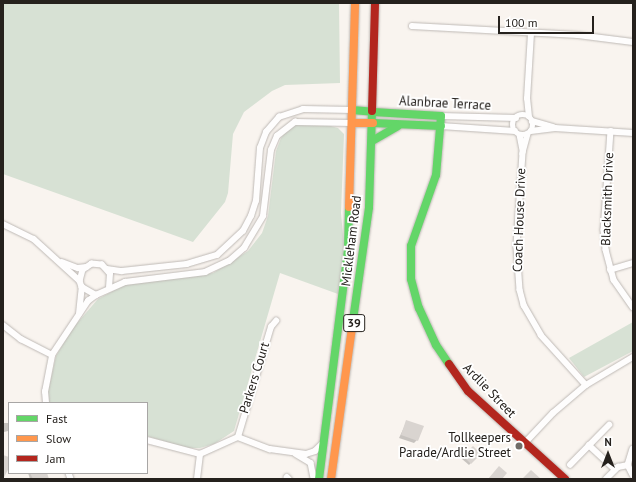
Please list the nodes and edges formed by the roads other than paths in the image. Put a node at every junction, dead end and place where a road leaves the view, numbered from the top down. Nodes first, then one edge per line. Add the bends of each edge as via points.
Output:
1 (355, 3) edge
2 (375, 3) edge
3 (412, 26) dead end
4 (531, 34) junction
5 (633, 42) edge
6 (527, 99) junction
7 (352, 110) junction
8 (373, 112) junction
9 (441, 116) junction
10 (518, 117) junction
11 (530, 119) junction
12 (352, 123) junction
13 (373, 123) junction
14 (403, 125) junction
15 (441, 126) junction
16 (555, 128) junction
17 (515, 131) junction
18 (612, 131) junction
19 (529, 133) junction
20 (633, 133) edge
21 (520, 135) junction
22 (372, 141) junction
23 (523, 153) junction
24 (3, 224) edge
25 (55, 257) junction
26 (633, 263) edge
27 (87, 266) junction
28 (107, 269) junction
29 (610, 270) junction
30 (80, 281) junction
31 (82, 288) junction
32 (109, 288) junction
33 (96, 295) junction
34 (633, 307) edge
35 (79, 316) junction
36 (276, 321) dead end
37 (3, 325) edge
38 (52, 355) junction
39 (633, 357) edge
40 (586, 385) junction
41 (46, 402) edge
42 (609, 425) dead end
43 (238, 437) junction
44 (148, 440) edge
45 (324, 441) junction
46 (524, 444) junction
47 (589, 445) junction
48 (633, 449) edge
49 (292, 453) junction
50 (200, 454) junction
51 (570, 465) dead end
52 (628, 465) junction
53 (615, 469) junction
54 (633, 475) edge
55 (197, 479) edge
56 (314, 479) edge
57 (320, 479) edge
58 (331, 479) edge
59 (565, 479) edge
60 (606, 479) edge

1 - 7 main road, Mickleham Road / 39
2 - 8 main road, Mickleham Road / 39
3 - 4 street
4 - 5 street via 578,35
4 - 6 street
6 - 10 street
6 - 11 street
7 - 8 main road, Alanbrae Terrace
7 - 12 main road, Mickleham Road / 39
7 - 28 street via 303,109 279,117 266,132 260,148 256,201 251,216 243,232 217,255 187,264 122,271
8 - 9 main road, Alanbrae Terrace
8 - 13 main road, Mickleham Road / 39
9 - 10 street, Alanbrae Terrace
9 - 15 main road, Ardlie Street
10 - 11 street
10 - 17 street via 513,124
11 - 16 street
11 - 19 street
12 - 13 main road, Alanbrae Terrace
12 - 32 street via 295,122 277,136 271,150 264,216 244,248 229,261 205,272 125,282
12 - 45 main road, Mickleham Road / 39 via 348,249
13 - 14 main road, Alanbrae Terrace
13 - 22 main road, Mickleham Road / 39
14 - 15 main road, Alanbrae Terrace
14 - 22 main road
15 - 17 street, Alanbrae Terrace
15 - 46 main road, Ardlie Street via 436,175 411,246 410,267 415,294 429,332 454,373
16 - 18 street
16 - 19 street
17 - 21 street
18 - 20 street
18 - 29 street, Blacksmith Drive via 604,230
19 - 21 street
19 - 23 street, Coach House Drive
21 - 23 street, Coach House Drive
22 - 58 main road, Mickleham Road / 39 via 364,252
23 - 40 street, Coach House Drive via 516,259 524,306 541,335
24 - 25 street via 34,239
25 - 27 street via 69,266
25 - 30 street
26 - 29 street
27 - 28 street via 97,264
27 - 30 street
28 - 32 street via 111,279
29 - 34 street, Blacksmith Drive
30 - 31 street
31 - 33 street
31 - 35 street
32 - 33 street
33 - 35 street
35 - 38 street
36 - 43 street, Parkers Court via 271,327
37 - 38 street via 21,340
38 - 41 street via 45,392
39 - 40 street
40 - 46 street via 553,413
42 - 47 street
43 - 49 street via 263,447
43 - 50 street
44 - 50 street
45 - 49 street via 312,452
45 - 57 main road, Mickleham Road / 39
46 - 59 main road, Ardlie Street
47 - 51 street
47 - 53 street
48 - 52 street
49 - 56 street via 311,463
50 - 55 street
52 - 53 street
52 - 54 street
53 - 60 street

